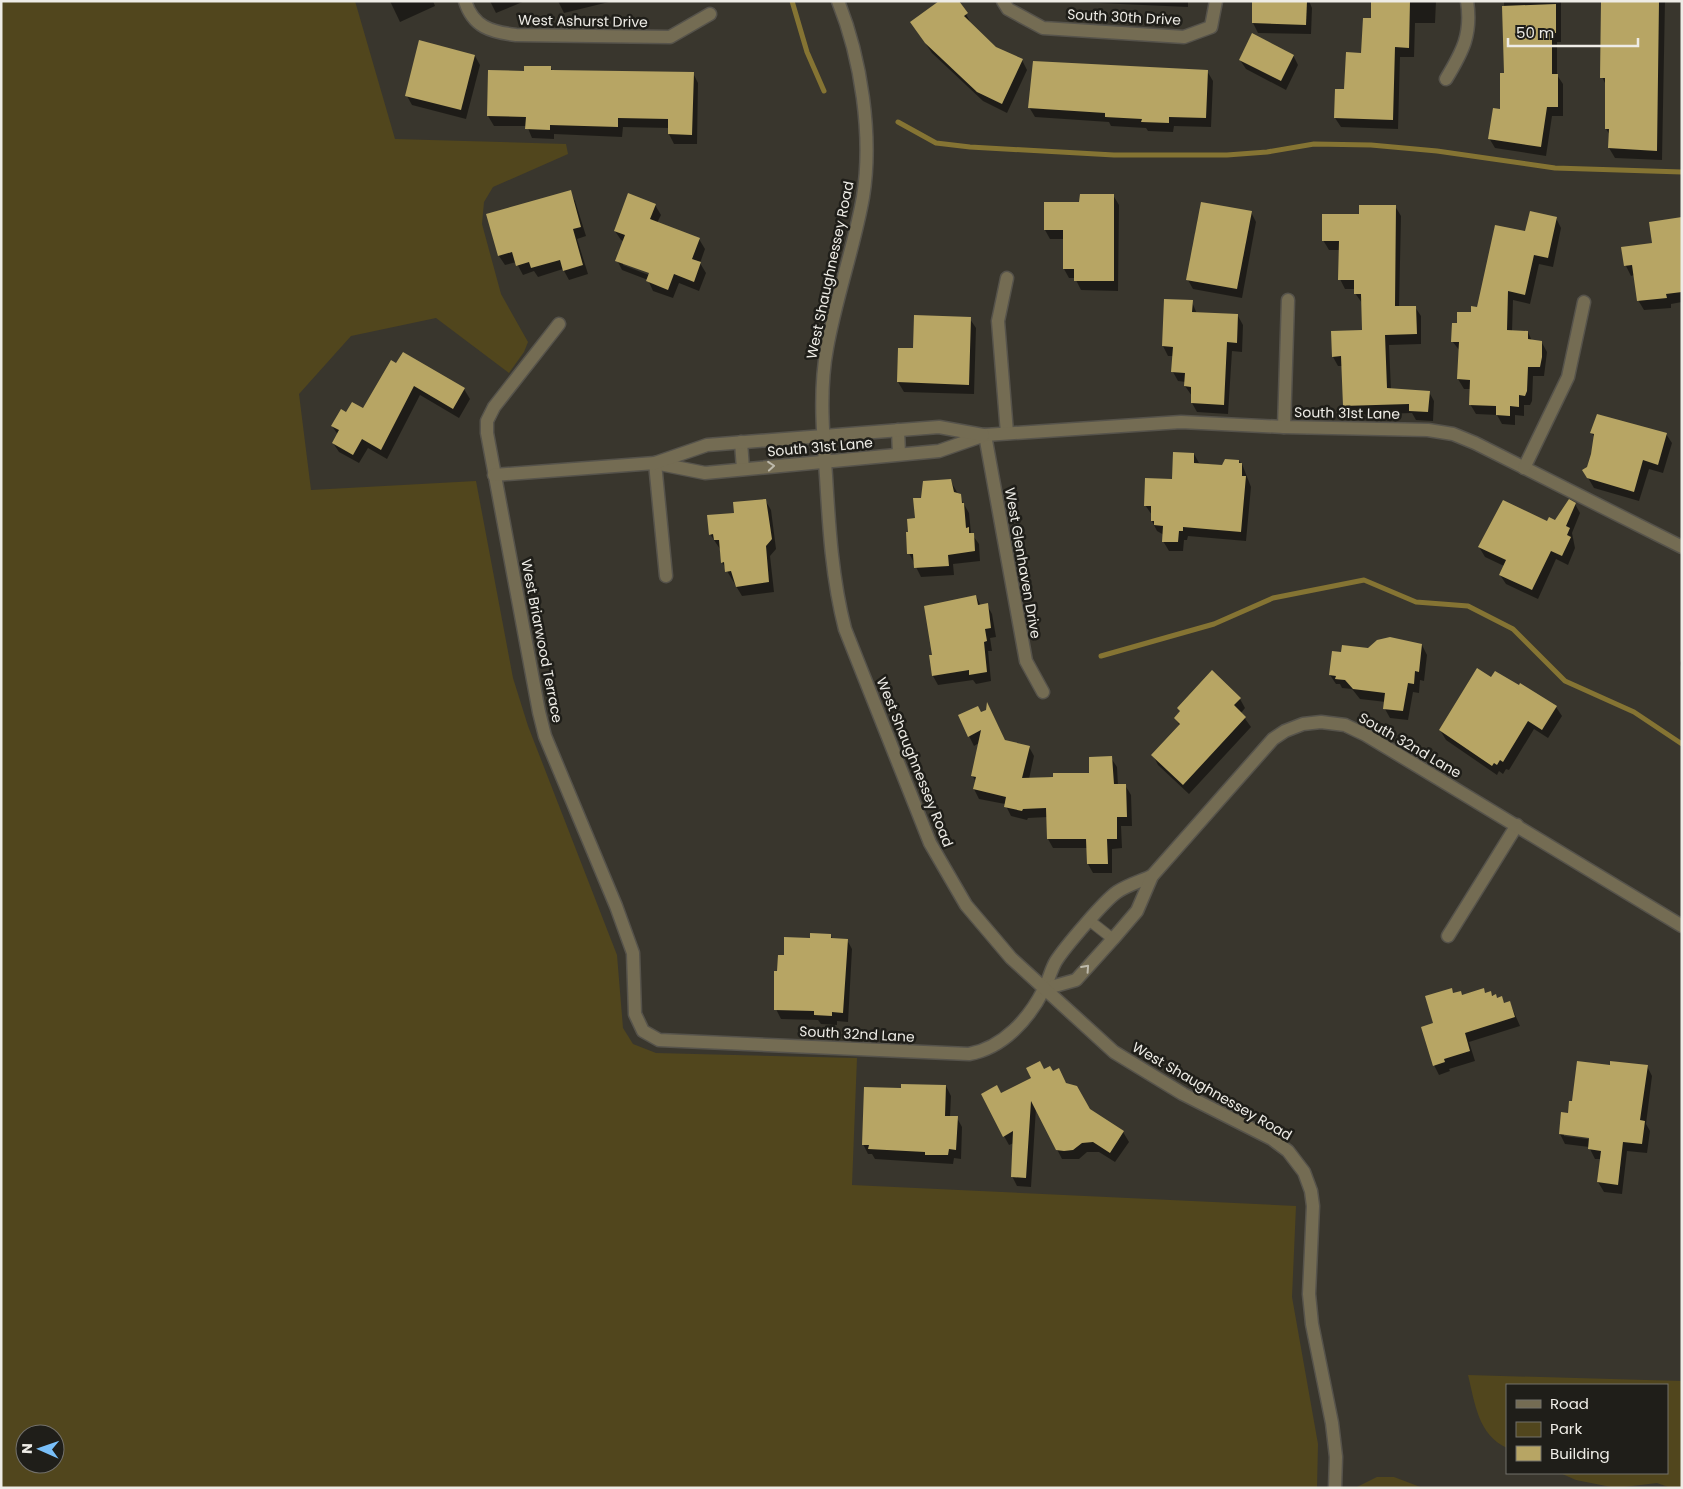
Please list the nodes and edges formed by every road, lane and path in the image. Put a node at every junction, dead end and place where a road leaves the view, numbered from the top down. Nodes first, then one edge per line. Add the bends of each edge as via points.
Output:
1 (465, 1) edge
2 (838, 1) edge
3 (1216, 1) edge
4 (1467, 1) edge
5 (1006, 5) edge
6 (710, 14) dead end
7 (1446, 78) dead end
8 (1007, 278) dead end
9 (1288, 300) dead end
10 (1584, 302) dead end
11 (559, 324) dead end
12 (1284, 427) junction
13 (898, 430) junction
14 (1007, 433) junction
15 (985, 435) junction
16 (823, 436) junction
17 (741, 442) junction
18 (899, 454) junction
19 (655, 462) junction
20 (825, 462) junction
21 (1524, 468) junction
22 (742, 469) junction
23 (494, 475) junction
24 (1682, 547) edge
25 (666, 576) dead end
26 (1043, 692) dead end
27 (1518, 825) junction
28 (1152, 876) junction
29 (1090, 921) junction
30 (1682, 926) edge
31 (1448, 936) dead end
32 (1113, 939) junction
33 (1044, 989) junction
34 (643, 1031) joint
35 (1335, 1488) edge

1 - 6 street, West Ashurst Drive via 480,26 516,35 670,37
2 - 16 street, West Shaughnessey Road via 860,76 865,117 865,166 860,209 826,348 822,391
3 - 5 street, South 30th Drive via 1211,27 1184,37 1043,28
4 - 7 street via 1468,33 1461,54
8 - 14 street via 998,321
9 - 12 street
10 - 21 street via 1568,377
11 - 23 street, West Briarwood Terrace via 494,407 487,421
12 - 14 street, South 31st Lane via 1182,422
12 - 21 street, South 31st Lane via 1428,430 1453,434
13 - 15 street, South 31st Lane via 939,427
13 - 16 street, South 31st Lane
13 - 18 street
14 - 15 street, South 31st Lane
15 - 18 street, South 31st Lane via 939,451
15 - 26 street, West Glenhaven Drive via 1026,660
16 - 17 street, South 31st Lane
16 - 20 street, West Shaughnessey Road
17 - 19 street, South 31st Lane via 707,445
17 - 22 street
18 - 20 street, South 31st Lane
19 - 22 street, South 31st Lane via 705,472
19 - 23 street, South 31st Lane
19 - 25 street
22 -> 20 street, South 31st Lane
20 - 33 street, West Shaughnessey Road via 831,547 845,629 930,842 966,905 1011,958
21 - 24 street, South 31st Lane
23 - 34 street, West Briarwood Terrace via 546,736 633,953 635,1014
27 - 28 street, South 32nd Lane via 1345,725 1303,724 1282,733 1262,749
27 - 30 street, South 32nd Lane
27 - 31 street
28 - 29 street, South 32nd Lane via 1117,892
28 - 32 street, South 32nd Lane via 1137,911
29 - 32 lane
29 - 33 street, South 32nd Lane via 1056,961
33 -> 32 street, South 32nd Lane via 1076,980
33 - 34 street, South 32nd Lane via 1012,1032 994,1047 969,1054 659,1040
33 - 35 street, West Shaughnessey Road via 1114,1052 1183,1094 1272,1139 1288,1151 1304,1172 1312,1191 1313,1206 1310,1301 1316,1352 1332,1423

